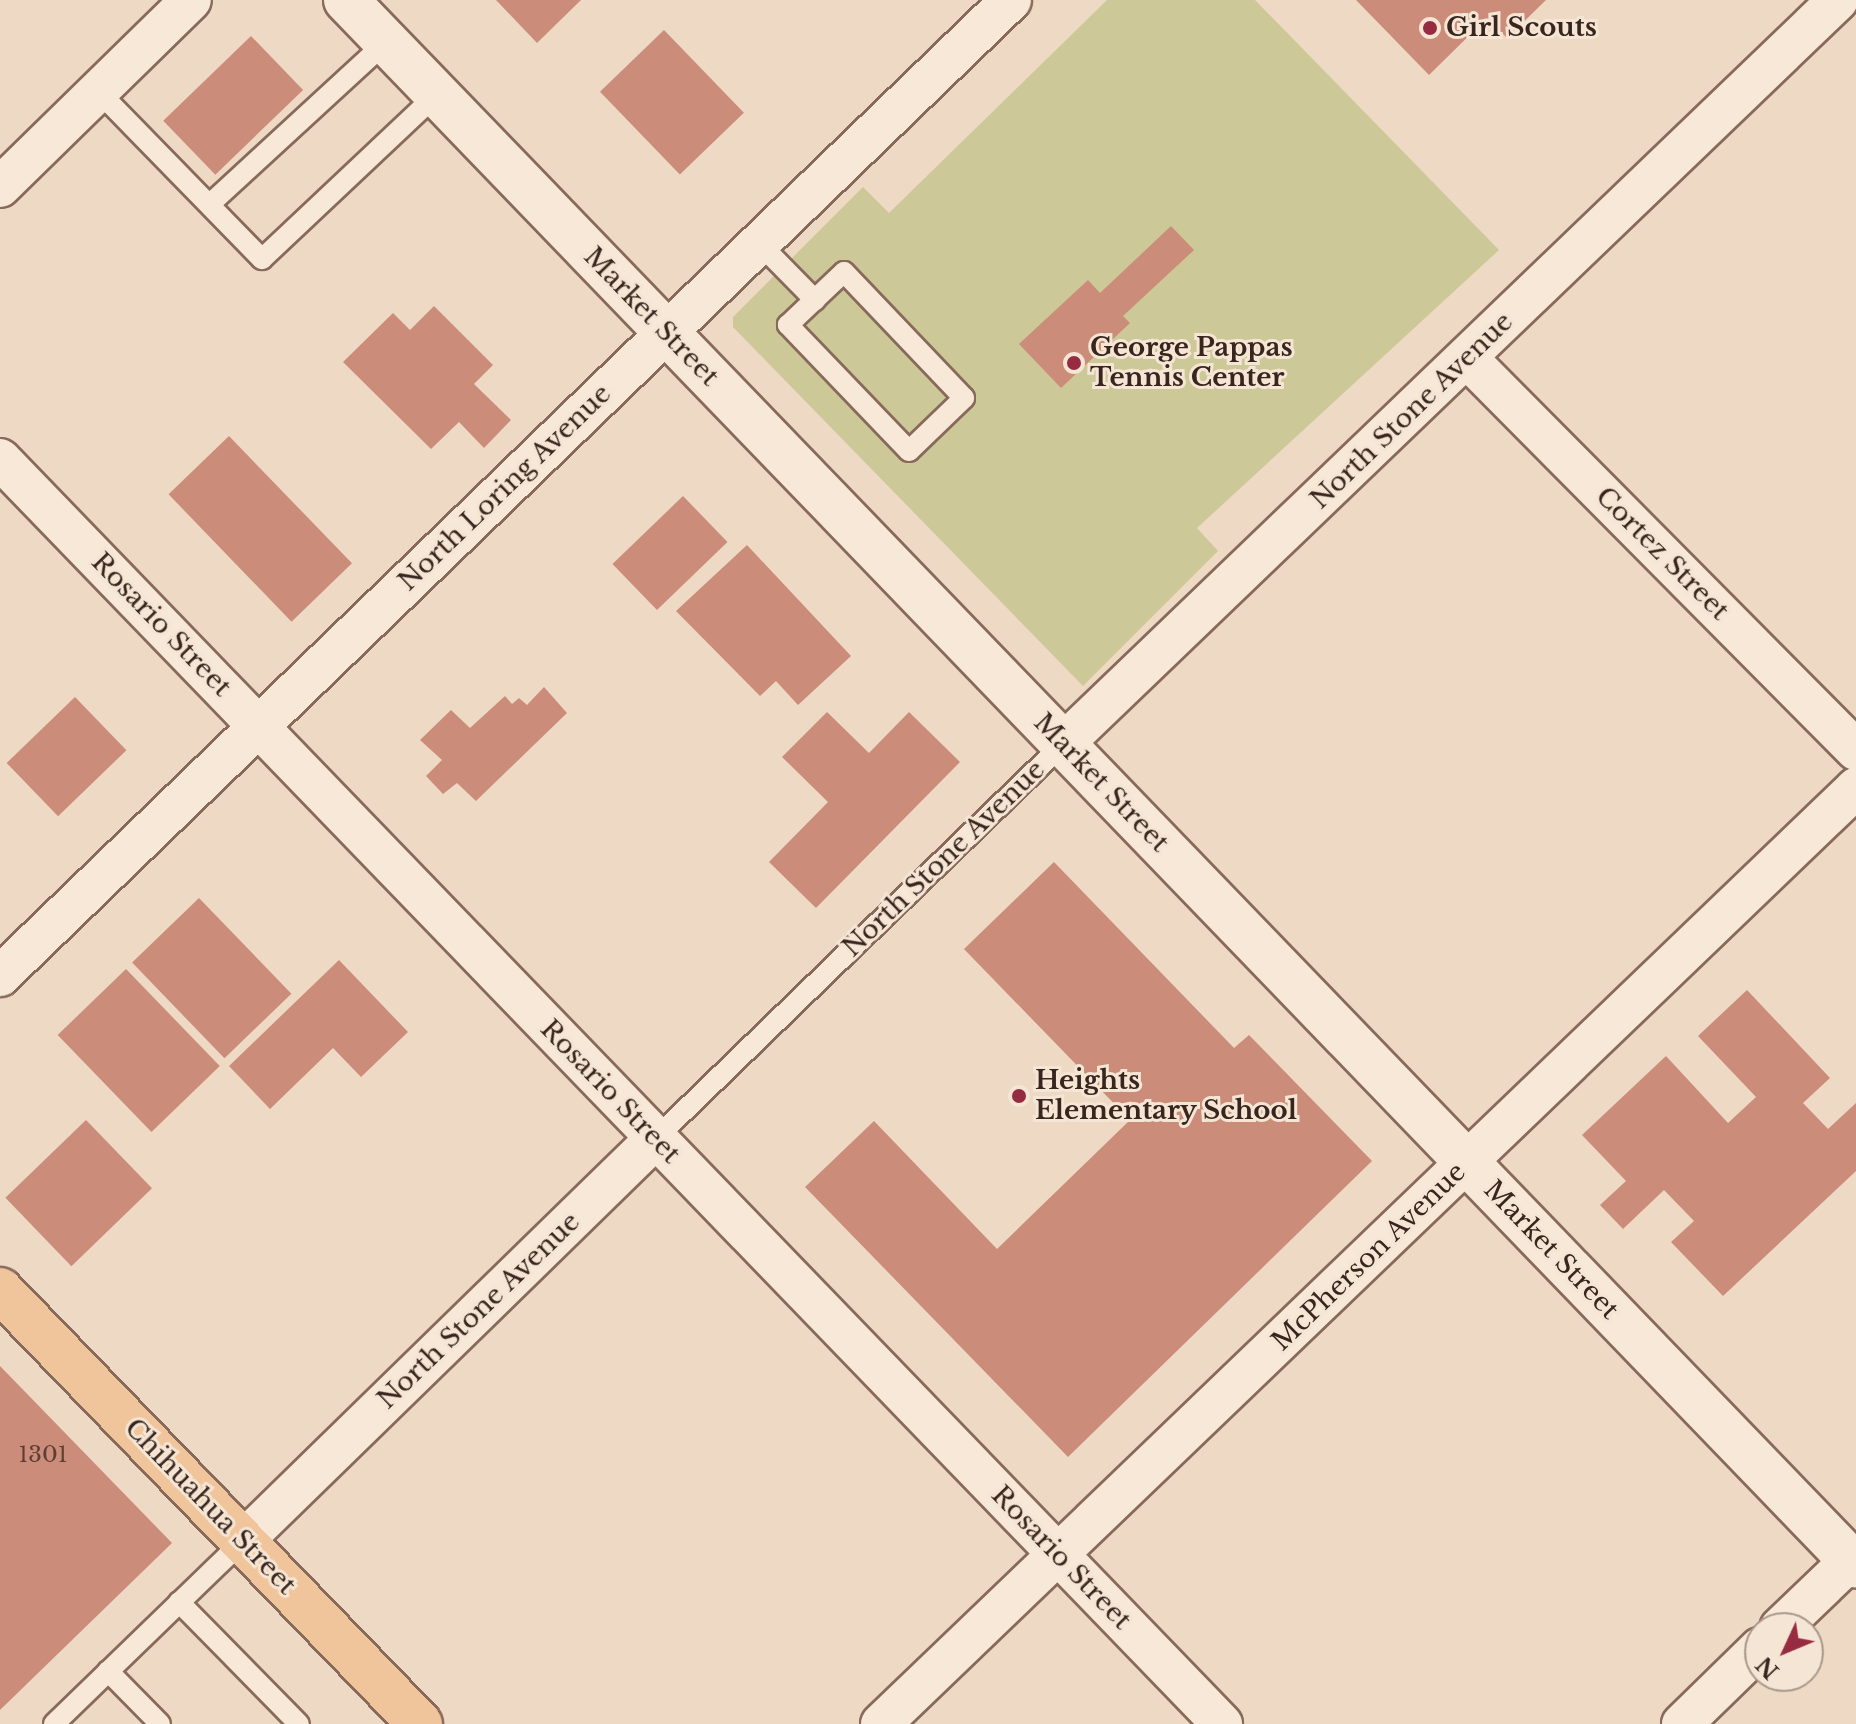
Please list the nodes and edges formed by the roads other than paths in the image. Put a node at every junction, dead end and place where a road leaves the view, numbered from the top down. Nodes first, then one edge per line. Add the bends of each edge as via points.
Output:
1 (191, 0) edge
2 (346, 0) edge
3 (1011, 0) edge
4 (1838, 0) edge
5 (386, 42) junction
6 (98, 91) junction
7 (437, 94) junction
8 (0, 187) edge
9 (210, 204) junction
10 (759, 243) junction
11 (815, 300) junction
12 (666, 333) junction
13 (1468, 359) junction
14 (0, 459) edge
15 (258, 726) junction
16 (1063, 744) junction
17 (1856, 750) edge
18 (1856, 788) edge
19 (0, 976) edge
20 (655, 1139) junction
21 (1467, 1163) junction
22 (0, 1290) edge
23 (243, 1541) junction
24 (1059, 1555) junction
25 (1854, 1560) edge
26 (179, 1602) junction
27 (1797, 1612) edge
28 (1744, 1664) edge
29 (108, 1671) junction
30 (54, 1724) edge
31 (160, 1724) edge
32 (299, 1724) edge
33 (420, 1724) edge
34 (881, 1724) edge
35 (1222, 1724) edge
36 (1682, 1724) edge

1 - 6 street
2 - 5 street, Market Street
3 - 10 street, North Loring Avenue
4 - 13 street, North Stone Avenue
5 - 7 street, Market Street
5 - 9 lane
6 - 8 street
6 - 9 lane
7 - 9 lane via 262,259
7 - 12 street, Market Street
10 - 11 lane
10 - 12 street, North Loring Avenue
11 - 11 lane via 844,272 964,398 909,451 788,325
12 - 15 street, North Loring Avenue
12 - 16 street, Market Street
13 - 16 street, North Stone Avenue
13 - 17 street, Cortez Street
14 - 15 street, Rosario Street
15 - 19 street, North Loring Avenue
15 - 20 street, Rosario Street
16 - 20 lane, North Stone Avenue
16 - 21 street, Market Street
18 - 21 street, McPherson Avenue
20 - 23 street, North Stone Avenue
20 - 24 street, Rosario Street
21 - 24 street, McPherson Avenue
21 - 25 street, Market Street
22 - 23 main road, Chihuahua Street
23 - 26 lane, North Stone Avenue
23 - 33 main road, Chihuahua Street
24 - 34 street, McPherson Avenue
24 - 35 street, Rosario Street
25 - 27 street
26 - 29 lane, North Stone Avenue
26 - 32 lane
28 - 36 street
29 - 30 lane, North Stone Avenue
29 - 31 lane

